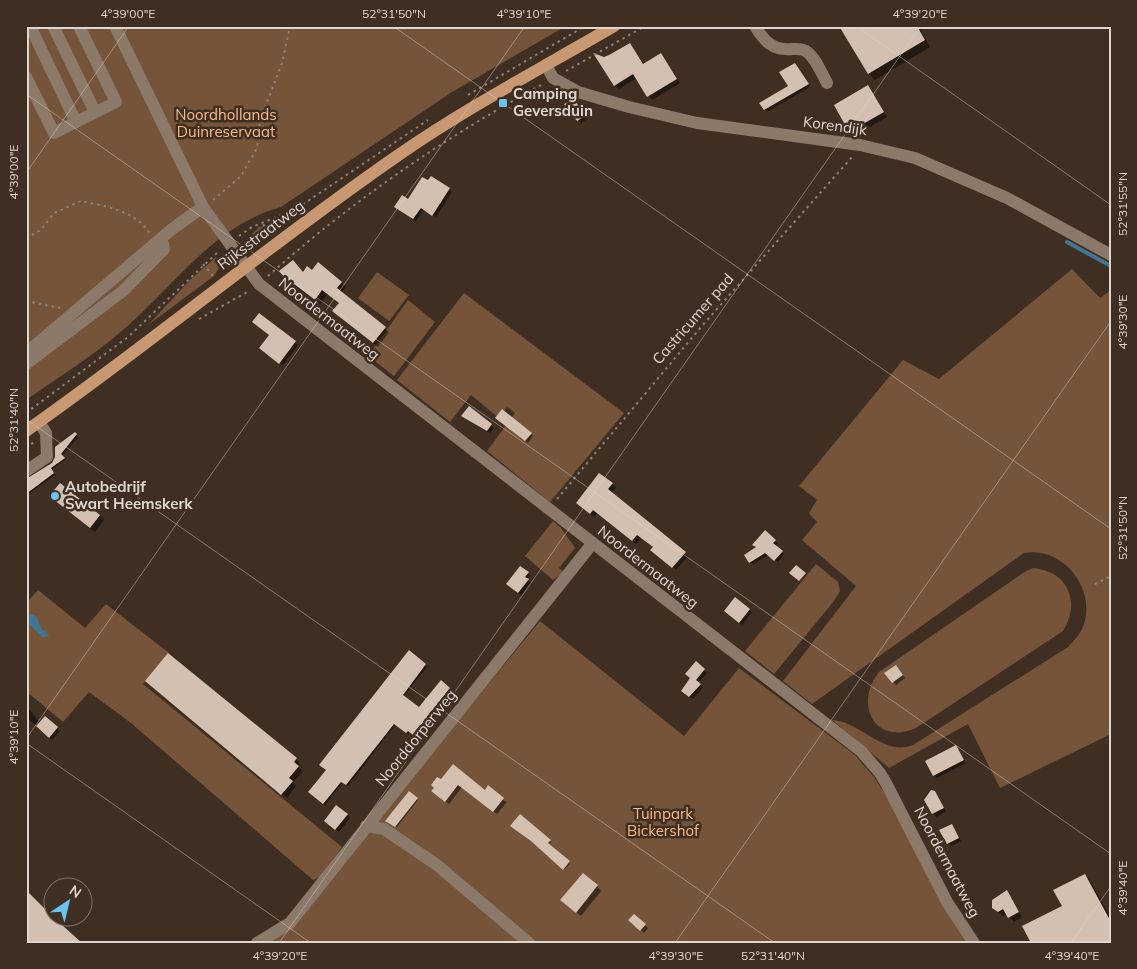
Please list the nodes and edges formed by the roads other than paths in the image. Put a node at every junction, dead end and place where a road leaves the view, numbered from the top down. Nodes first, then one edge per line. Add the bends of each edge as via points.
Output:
1 (30, 26) edge
2 (53, 26) edge
3 (79, 26) edge
4 (115, 26) edge
5 (614, 26) edge
6 (755, 26) edge
7 (546, 65) junction
8 (26, 77) edge
9 (828, 83) dead end
10 (95, 112) junction
11 (76, 122) junction
12 (203, 208) junction
13 (155, 244) junction
14 (1111, 255) edge
15 (245, 266) junction
16 (26, 353) edge
17 (26, 364) edge
18 (39, 422) junction
19 (26, 431) edge
20 (26, 471) edge
21 (592, 544) junction
22 (366, 826) junction
23 (257, 943) edge
24 (529, 943) edge
25 (974, 943) edge

1 - 11 street
2 - 10 street
3 - 10 street via 116,102
4 - 12 street, Noordermaatweg
5 - 7 main road, Rijksstraatweg
6 - 9 street via 773,47 786,50 802,48 809,52
7 - 14 street, Korendijk via 554,78 578,92 629,107 697,123 860,145 915,158 980,185
7 - 15 main road, Rijksstraatweg via 400,154
8 - 11 street via 54,133
10 - 11 street
12 - 13 street
12 - 15 street, Noordermaatweg
13 - 16 street
13 - 17 street via 163,244 164,249 123,291
15 - 18 main road, Rijksstraatweg
15 - 21 street, Noordermaatweg via 259,284
18 - 19 main road, Rijksstraatweg
18 - 20 street via 46,433 47,457
21 - 22 street, Noorddorperweg
21 - 25 street, Noordermaatweg via 871,761 888,785 948,902
22 - 23 street, Noorddorperweg via 290,923
22 - 24 street via 384,829 437,865

